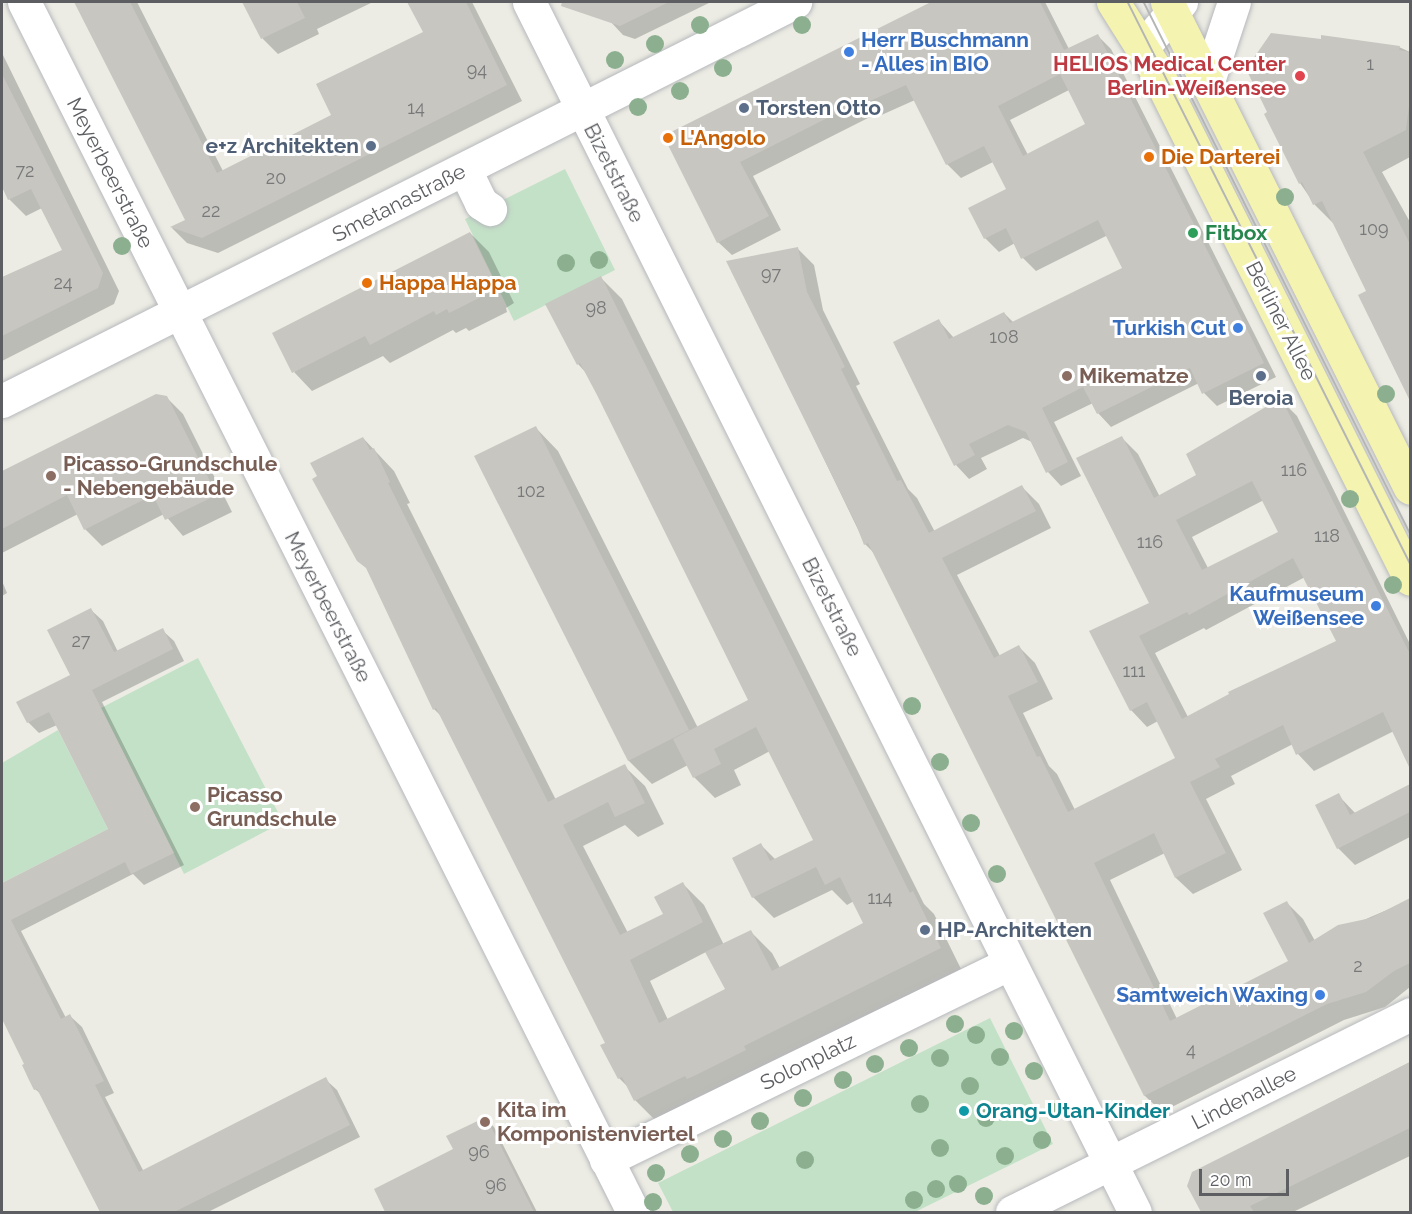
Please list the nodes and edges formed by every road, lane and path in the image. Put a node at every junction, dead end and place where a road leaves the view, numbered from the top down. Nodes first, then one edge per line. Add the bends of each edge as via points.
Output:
1 (24, 2) edge
2 (529, 2) edge
3 (795, 2) edge
4 (1113, 2) edge
5 (1234, 2) edge
6 (1173, 5) edge
7 (1143, 46) junction
8 (1208, 84) junction
9 (583, 110) junction
10 (465, 170) junction
11 (490, 209) dead end
12 (181, 312) junction
13 (2, 401) edge
14 (1410, 488) edge
15 (1410, 579) edge
16 (1010, 963) junction
17 (1410, 1014) edge
18 (606, 1160) junction
19 (1111, 1164) junction
20 (633, 1212) edge
21 (1012, 1212) edge
22 (1135, 1212) edge

1 - 12 street, Meyerbeerstraße
2 - 9 street, Bizetstraße
3 - 9 street, Smetanastraße
4 - 7 main road, Berliner Allee
5 - 8 street
6 - 7 street
6 - 8 main road, Berliner Allee
7 - 15 main road, Berliner Allee
8 - 14 main road, Berliner Allee
9 - 10 street, Smetanastraße
9 - 16 street, Bizetstraße
10 - 11 street via 481,203
10 - 12 street, Smetanastraße
12 - 13 street, Smetanastraße
12 - 18 street, Meyerbeerstraße
16 - 18 street, Solonplatz
16 - 19 street, Bizetstraße
17 - 19 street, Lindenallee
18 - 20 street, Meyerbeerstraße
19 - 21 street, Lindenallee
19 - 22 street, Bizetstraße

